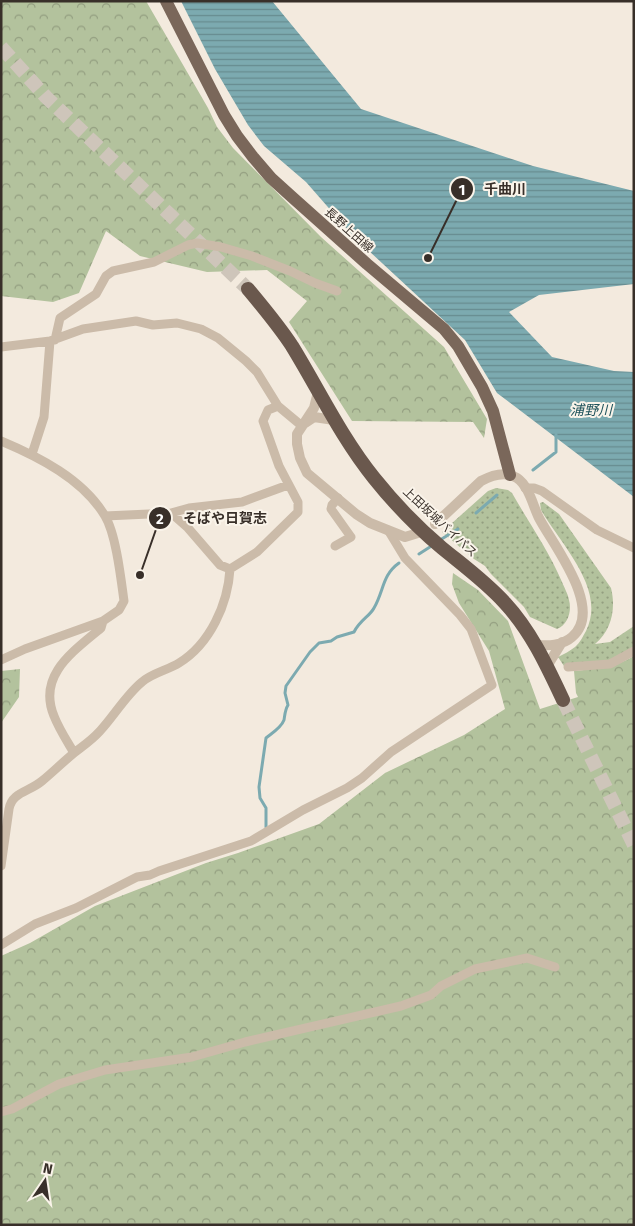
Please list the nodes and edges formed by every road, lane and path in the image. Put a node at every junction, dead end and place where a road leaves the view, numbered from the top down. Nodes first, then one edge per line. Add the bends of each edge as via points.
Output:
1 (166, 1) edge
2 (248, 289) tunnel mouth
3 (337, 291) dead end
4 (52, 340) junction
5 (1, 347) edge
6 (318, 392) junction
7 (278, 406) junction
8 (334, 420) junction
9 (302, 426) junction
10 (1, 440) edge
11 (32, 454) junction
12 (510, 475) junction
13 (288, 485) junction
14 (525, 488) junction
15 (338, 498) junction
16 (171, 513) junction
17 (105, 516) junction
18 (435, 524) dead end
19 (388, 530) junction
20 (418, 533) dead end
21 (336, 546) dead end
22 (634, 548) edge
23 (230, 569) junction
24 (103, 621) junction
25 (562, 642) junction
26 (536, 644) junction
27 (634, 651) edge
28 (1, 660) edge
29 (568, 667) dead end
30 (548, 670) junction
31 (563, 700) tunnel mouth
32 (74, 753) junction
33 (1, 866) edge
34 (1, 945) edge
35 (555, 967) dead end
36 (1, 1112) edge

1 - 12 main road, 長野上田線 via 224,116 253,157 271,178 444,329 458,346 494,411
2 - 6 highway, 上田坂城バイパス via 291,345
3 - 4 street via 252,256 221,247 193,244 154,262 109,273 96,294 60,318
4 - 5 street
4 - 7 street via 83,329 136,321 153,325 177,323 201,329 218,338 257,372
4 - 11 street via 44,417
6 - 8 highway, 上田坂城バイパス
6 - 9 street via 314,408
7 - 9 street
7 - 13 street via 268,410 263,421
8 - 9 street via 314,418
8 - 26 highway, 上田坂城バイパス via 400,508 498,595
9 - 15 street via 297,434 297,444 307,473
10 - 11 street
11 - 17 street via 62,472 92,498
12 - 14 street
12 - 18 street via 495,475 481,481
13 - 16 street via 242,502
13 - 23 street via 298,502 298,512 257,552
14 - 22 street via 542,491 597,530
14 - 25 street via 582,600 584,611 576,634
15 - 19 street via 370,523
15 - 21 street via 331,509 351,537
16 - 17 street
16 - 23 street via 220,565
17 - 24 street via 112,534 124,601 119,610
19 - 20 street via 405,537
19 - 34 street via 405,558 471,629 492,685 391,752 347,788 252,841 137,877 76,908 35,924
23 - 32 street via 229,584 214,626 191,655 142,681 98,734
24 - 28 street
24 - 32 street via 101,628 67,656 52,678 49,691 53,714
25 - 26 street via 543,646
25 - 30 street
26 - 30 highway, 上田坂城バイパス
27 - 29 street via 610,664
30 - 31 highway, 上田坂城バイパス
32 - 33 street via 35,787 10,801
35 - 36 street via 526,958 475,969 430,995 400,1006 192,1057 104,1070 59,1084

